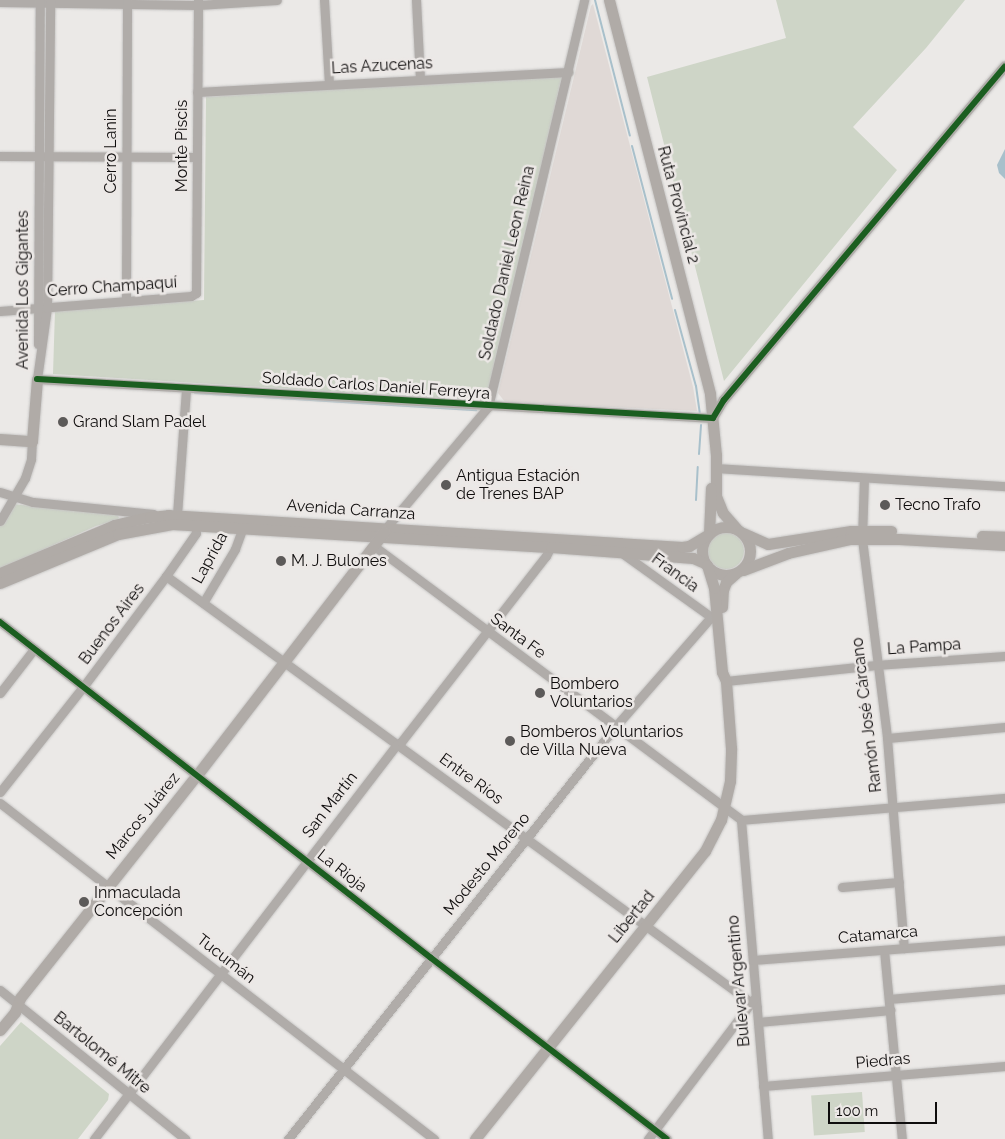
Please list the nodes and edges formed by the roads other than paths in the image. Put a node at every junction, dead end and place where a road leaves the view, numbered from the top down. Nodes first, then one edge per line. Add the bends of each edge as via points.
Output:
1 (277, 0) edge
2 (324, 0) edge
3 (416, 0) edge
4 (584, 0) edge
5 (609, 0) edge
6 (40, 1) edge
7 (50, 1) edge
8 (0, 2) edge
9 (126, 2) edge
10 (198, 2) edge
11 (1005, 66) edge
12 (568, 72) junction
13 (420, 79) junction
14 (329, 84) junction
15 (198, 92) junction
16 (0, 156) edge
17 (38, 156) junction
18 (49, 156) junction
19 (126, 157) junction
20 (197, 157) junction
21 (196, 293) joint
22 (126, 302) junction
23 (43, 308) junction
24 (0, 311) edge
25 (37, 380) junction
26 (186, 388) junction
27 (488, 407) junction
28 (713, 418) junction
29 (0, 439) edge
30 (32, 441) junction
31 (716, 468) junction
32 (864, 478) junction
33 (1005, 486) edge
34 (0, 492) edge
35 (15, 495) junction
36 (173, 515) junction
37 (194, 520) junction
38 (0, 521) edge
39 (243, 527) junction
40 (740, 531) junction
41 (384, 532) junction
42 (708, 534) junction
43 (862, 535) junction
44 (1005, 537) edge
45 (553, 543) junction
46 (1005, 545) edge
47 (374, 546) junction
48 (622, 553) junction
49 (706, 564) junction
50 (740, 571) junction
51 (0, 573) edge
52 (166, 576) junction
53 (0, 583) edge
54 (203, 603) junction
55 (714, 617) junction
56 (0, 622) edge
57 (487, 631) junction
58 (34, 649) junction
59 (1005, 656) edge
60 (284, 661) junction
61 (876, 666) junction
62 (726, 680) junction
63 (84, 687) junction
64 (0, 693) edge
65 (614, 727) junction
66 (1005, 727) edge
67 (887, 738) junction
68 (398, 744) junction
69 (197, 775) junction
70 (0, 792) edge
71 (1005, 798) edge
72 (0, 803) edge
73 (725, 807) junction
74 (892, 809) junction
75 (741, 820) junction
76 (527, 839) junction
77 (307, 861) junction
78 (900, 882) junction
79 (106, 886) junction
80 (842, 887) dead end
81 (646, 926) junction
82 (1005, 940) edge
83 (904, 948) junction
84 (884, 950) junction
85 (430, 958) junction
86 (752, 960) junction
87 (221, 975) junction
88 (1005, 989) edge
89 (0, 990) edge
90 (889, 999) junction
91 (754, 1002) junction
92 (18, 1004) junction
93 (890, 1010) junction
94 (758, 1022) junction
95 (0, 1030) edge
96 (548, 1047) junction
97 (1005, 1066) edge
98 (344, 1069) junction
99 (896, 1076) junction
100 (764, 1086) junction
101 (128, 1094) junction
102 (655, 1130) junction
103 (94, 1139) edge
104 (185, 1139) edge
105 (288, 1139) edge
106 (434, 1139) edge
107 (474, 1139) edge
108 (648, 1139) edge
109 (667, 1139) edge
110 (768, 1139) edge
111 (902, 1139) edge

1 - 10 street
2 - 14 street
3 - 13 street
4 - 12 street, Soldado Daniel Leon Reina
5 - 28 main road, Ruta Provincial 2 via 696,337
6 - 7 street
6 - 8 street
6 - 17 street, Avenida Los Gigantes
7 - 9 street
7 - 18 street, Avenida Los Gigantes
9 - 10 street
9 - 19 street, Cerro Lanin
10 - 15 street, Monte Piscis
11 - 28 street via 724,400
12 - 13 street, Las Azucenas
12 - 27 street, Soldado Daniel Leon Reina
13 - 14 street, Las Azucenas
14 - 15 street, Las Azucenas
15 - 20 street, Monte Piscis
16 - 17 street
17 - 18 street
17 - 23 street, Avenida Los Gigantes
18 - 19 street
18 - 23 street, Avenida Los Gigantes
19 - 20 street
19 - 22 street, Cerro Lanin
20 - 21 street, Monte Piscis
21 - 22 street, Cerro Champaquí
22 - 23 street, Cerro Champaquí
23 - 24 street, Cerro Champaquí
23 - 25 street, Avenida Los Gigantes
25 - 26 street, Soldado Carlos Daniel Ferreyra
25 - 30 main road
26 - 27 street, Soldado Carlos Daniel Ferreyra
26 - 36 street
27 - 28 street, Soldado Carlos Daniel Ferreyra
27 - 41 street, Soldado Daniel Leon Reina
28 - 31 main road
28 - 42 main road
29 - 30 main road
30 - 35 street via 29,468
31 - 32 street
31 - 40 main road via 716,496 724,513
32 - 33 street
32 - 43 street, Ramón José Cárcano
34 - 35 street
35 - 36 street via 33,502
35 - 38 street
36 - 37 main road, Avenida Carranza
36 - 51 main road, Avenida Carranza via 114,525
37 - 39 main road, Avenida Carranza
37 - 41 main road, Avenida Carranza
37 - 52 street, Buenos Aires via 196,534
37 - 53 main road, Avenida Carranza via 118,534
39 - 41 main road, Avenida Carranza
39 - 54 street, Laprida via 235,549
40 - 42 main road via 720,527
40 - 43 main road via 768,544
40 - 50 main road via 750,550
41 - 45 main road, Avenida Carranza
41 - 47 main road, Marcos Juárez
42 - 45 main road, Avenida Carranza via 690,546 682,547
42 - 49 main road via 702,550
43 - 44 main road
43 - 46 main road
43 - 50 main road via 805,548
43 - 61 street, Ramón José Cárcano
45 - 48 main road, Avenida Carranza
45 - 57 street, San Martín
47 - 57 street, Santa Fe
47 - 60 main road, Marcos Juárez
48 - 49 main road, Avenida Carranza via 693,558
48 - 55 street, Francia
49 - 50 main road via 721,574
49 - 55 main road, Libertad via 713,579
50 - 62 main road, Libertad via 726,582 722,598
52 - 54 street, Entre Ríos
52 - 63 street, Buenos Aires
54 - 60 street, Entre Ríos
55 - 62 main road, Libertad
55 - 65 street, Modesto Moreno
56 - 58 street, La Rioja
57 - 65 street, Santa Fe
57 - 68 street, San Martín
58 - 63 street, La Rioja
58 - 64 street
59 - 61 street, La Pampa
60 - 68 street, Entre Ríos
60 - 69 main road, Marcos Juárez
61 - 62 street, La Pampa
61 - 67 street, Ramón José Cárcano
62 - 73 main road, Libertad via 731,760
63 - 69 street, La Rioja
63 - 70 street, Buenos Aires
65 - 73 street, Santa Fe
65 - 76 street, Modesto Moreno
66 - 67 street
67 - 74 street, Ramón José Cárcano
68 - 76 street, Entre Ríos
68 - 77 street, San Martín
69 - 77 street, La Rioja
69 - 79 main road, Marcos Juárez
71 - 74 street
72 - 79 street, Tucumán
73 - 75 street, Santa Fe
73 - 81 main road, Libertad via 707,847
74 - 75 street
74 - 78 street, Ramón José Cárcano
75 - 86 street, Bulevar Argentino
76 - 81 street, Entre Ríos
76 - 85 street, Modesto Moreno
77 - 85 street, La Rioja
77 - 87 street, San Martín
78 - 80 street
78 - 83 street, Ramón José Cárcano
79 - 87 street, Tucumán
79 - 92 main road, Marcos Juárez
81 - 91 street, Entre Ríos
81 - 96 main road, Libertad
82 - 83 street, Catamarca
83 - 84 street, Catamarca
84 - 86 street, Catamarca
84 - 90 street
85 - 96 street, La Rioja
85 - 98 street, Modesto Moreno
86 - 91 street, Bulevar Argentino
87 - 98 street, Tucumán
87 - 101 street, San Martín
88 - 90 street
89 - 92 street, Bartolomé Mitre
90 - 93 street
91 - 94 street, Bulevar Argentino
91 - 102 street
92 - 95 main road, Marcos Juárez
92 - 101 street, Bartolomé Mitre
93 - 94 street
93 - 99 street
94 - 100 street, Bulevar Argentino
96 - 102 street, La Rioja
96 - 107 main road, Libertad
97 - 99 street, Piedras
98 - 105 street, Modesto Moreno
98 - 106 street, Tucumán
99 - 100 street, Piedras
99 - 111 street
100 - 110 street, Bulevar Argentino
101 - 103 street, San Martín
101 - 104 street, Bartolomé Mitre
102 - 108 street
102 - 109 street, La Rioja

